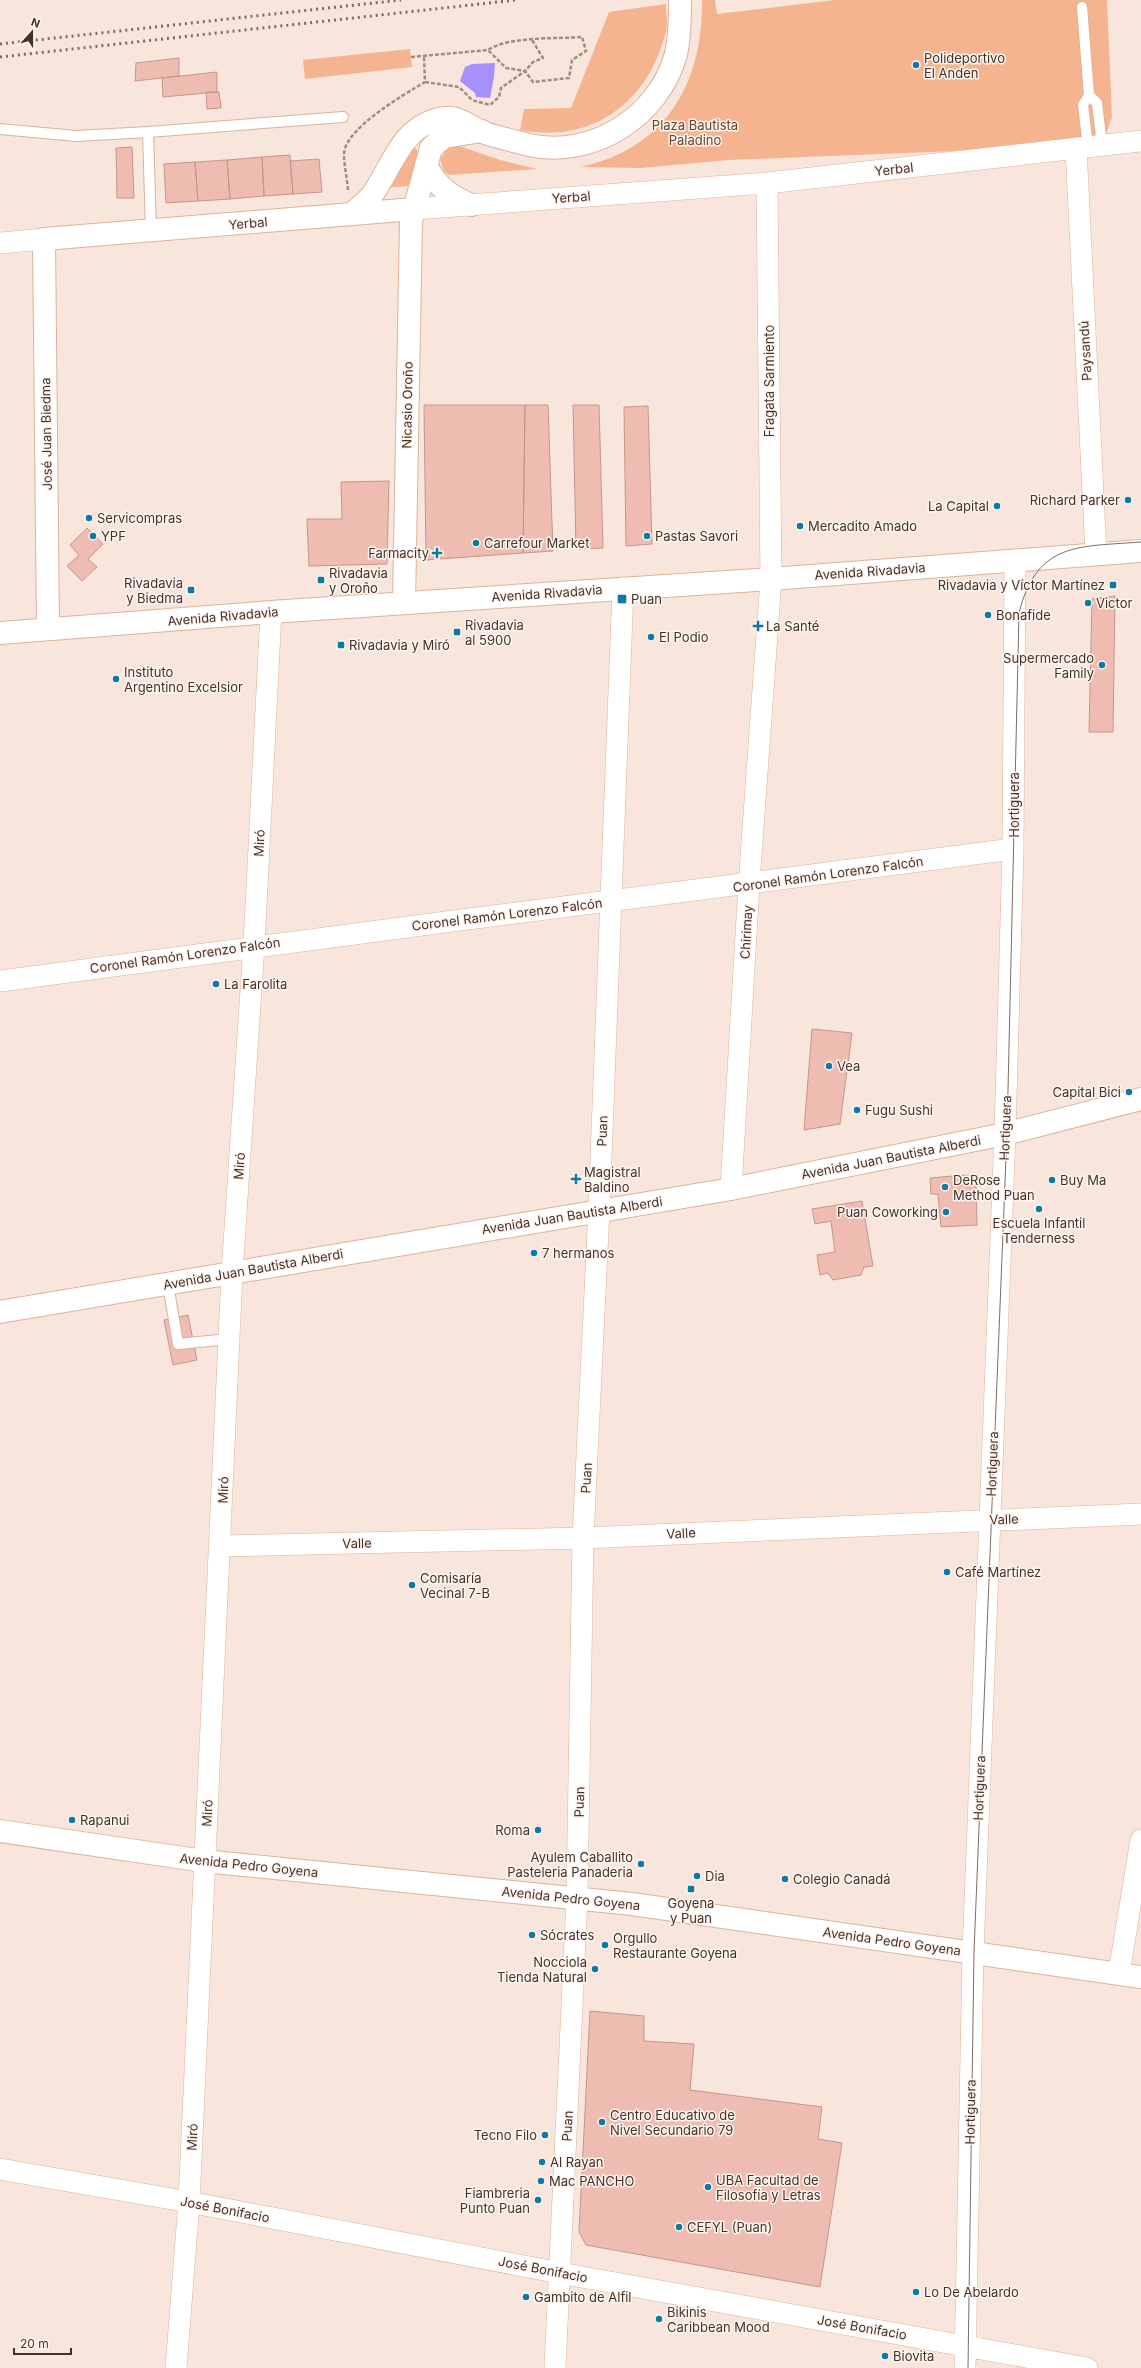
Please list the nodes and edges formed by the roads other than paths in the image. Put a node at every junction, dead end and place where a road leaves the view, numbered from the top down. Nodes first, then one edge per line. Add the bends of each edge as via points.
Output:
1 (680, 4) edge
2 (1082, 8) dead end
3 (342, 117) dead end
4 (0, 129) edge
5 (148, 132) junction
6 (482, 132) junction
7 (1141, 141) edge
8 (1089, 147) junction
9 (426, 165) junction
10 (767, 183) junction
11 (471, 204) junction
12 (414, 209) junction
13 (350, 214) junction
14 (150, 231) junction
15 (44, 239) junction
16 (0, 243) edge
17 (1141, 551) edge
18 (1096, 554) junction
19 (1015, 560) junction
20 (771, 579) junction
21 (623, 588) junction
22 (404, 603) junction
23 (270, 612) junction
24 (48, 629) junction
25 (0, 633) edge
26 (1013, 849) junction
27 (749, 884) junction
28 (611, 901) junction
29 (254, 945) junction
30 (0, 980) edge
31 (1141, 1099) edge
32 (1005, 1134) junction
33 (731, 1189) junction
34 (599, 1210) junction
35 (232, 1273) junction
36 (168, 1284) junction
37 (0, 1312) edge
38 (229, 1339) junction
39 (1141, 1514) edge
40 (990, 1520) junction
41 (583, 1538) junction
42 (220, 1546) junction
43 (0, 1831) edge
44 (1141, 1840) edge
45 (204, 1861) junction
46 (577, 1898) junction
47 (972, 1952) junction
48 (1119, 1973) junction
49 (1141, 1977) edge
50 (0, 2169) edge
51 (189, 2202) junction
52 (560, 2273) junction
53 (966, 2345) junction
54 (176, 2368) edge
55 (555, 2368) edge
56 (965, 2368) edge
57 (1087, 2368) edge

1 - 6 main road via 676,54 665,80 654,97 621,128 581,145 549,148
2 - 8 lane via 1089,95 1097,103
3 - 5 lane
4 - 5 lane via 76,136
5 - 14 lane
6 - 9 main road, Nicasio Oroño via 444,137 431,148
6 - 13 main road via 457,118 446,117 418,127 398,149 376,191
7 - 8 street, Yerbal
8 - 10 street, Yerbal
8 - 18 street, Paysandú
9 - 11 main road via 440,187 455,198
9 - 12 main road, Nicasio Oroño
10 - 11 street, Yerbal
10 - 20 street, Fragata Sarmiento
11 - 12 street, Yerbal
12 - 13 main road, Yerbal
12 - 22 main road, Nicasio Oroño via 410,241
13 - 14 main road, Yerbal
14 - 15 main road, Yerbal
15 - 16 street, Yerbal
15 - 24 main road, José Juan Biedma
17 - 18 main road, Avenida Rivadavia
18 - 19 main road, Avenida Rivadavia
19 - 20 main road, Avenida Rivadavia
19 - 26 street, Hortiguera
20 - 21 main road, Avenida Rivadavia
20 - 27 street, Chirimay
21 - 22 main road, Avenida Rivadavia
21 - 28 street, Puan
22 - 23 main road, Avenida Rivadavia
23 - 24 main road, Avenida Rivadavia
23 - 29 street, Miró
24 - 25 main road, Avenida Rivadavia
26 - 27 street, Coronel Ramón Lorenzo Falcón
26 - 32 street, Hortiguera
27 - 28 street, Coronel Ramón Lorenzo Falcón
27 - 33 street, Chirimay
28 - 29 street, Coronel Ramón Lorenzo Falcón
28 - 34 street, Puan
29 - 30 street, Coronel Ramón Lorenzo Falcón
29 - 35 street, Miró
31 - 32 main road, Avenida Juan Bautista Alberdi
32 - 33 main road, Avenida Juan Bautista Alberdi
32 - 40 street, Hortiguera
33 - 34 main road, Avenida Juan Bautista Alberdi
34 - 35 main road, Avenida Juan Bautista Alberdi
34 - 41 street, Puan
35 - 36 main road, Avenida Juan Bautista Alberdi
35 - 38 street, Miró
36 - 37 main road, Avenida Juan Bautista Alberdi
36 - 38 lane via 178,1344
38 - 42 street, Miró
39 - 40 street, Valle
40 - 41 street, Valle
40 - 47 street, Hortiguera
41 - 42 street, Valle
41 - 46 street, Puan
42 - 45 street, Miró
43 - 45 main road, Avenida Pedro Goyena
44 - 48 street
45 - 46 main road, Avenida Pedro Goyena
45 - 51 street, Miró
46 - 47 main road, Avenida Pedro Goyena
46 - 52 street, Puan
47 - 48 main road, Avenida Pedro Goyena
47 - 53 street, Hortiguera
48 - 49 main road, Avenida Pedro Goyena
50 - 51 street, José Bonifacio
51 - 52 street, José Bonifacio
51 - 54 street, Miró
52 - 53 street, José Bonifacio
52 - 55 street, Puan
53 - 56 street, Hortiguera
53 - 57 street, José Bonifacio

